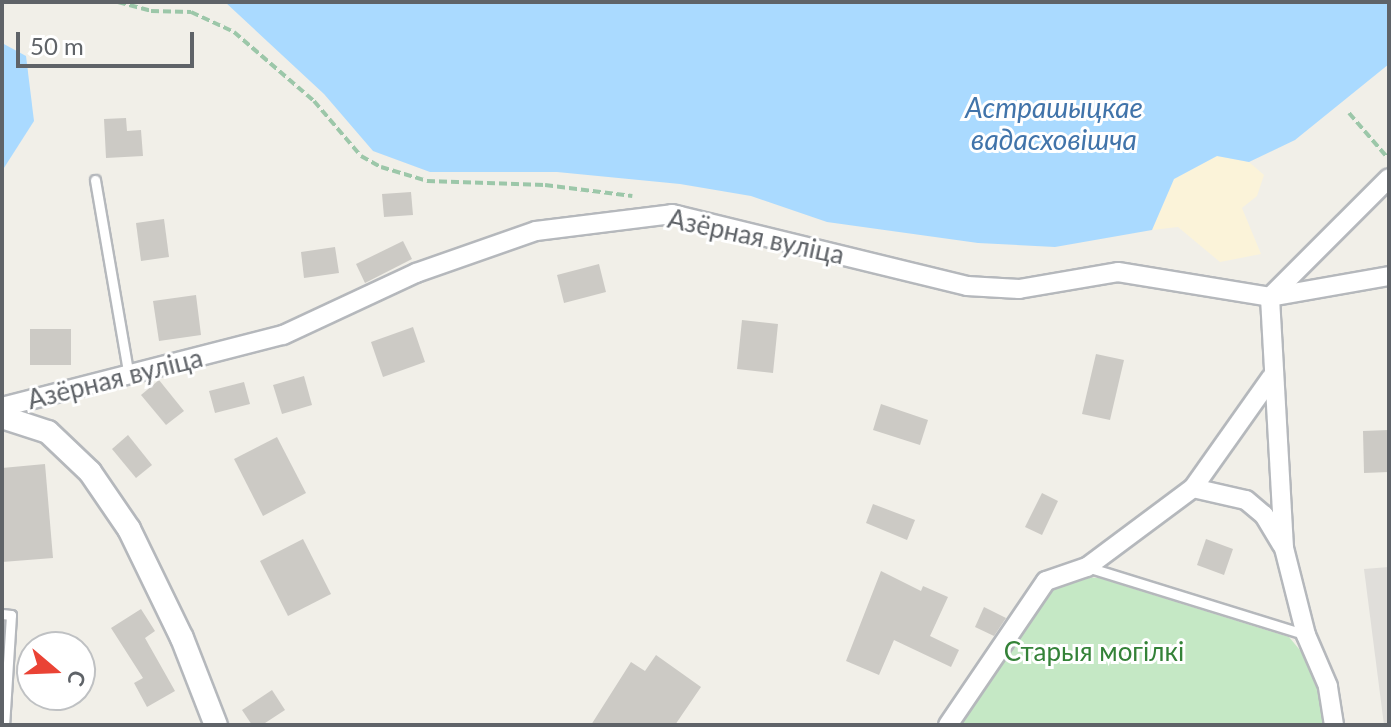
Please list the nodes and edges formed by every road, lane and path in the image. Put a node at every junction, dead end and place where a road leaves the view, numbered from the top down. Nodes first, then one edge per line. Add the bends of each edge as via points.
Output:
1 (118, 2) edge
2 (1349, 113) dead end
3 (1389, 159) edge
4 (1389, 178) edge
5 (95, 180) dead end
6 (672, 214) junction
7 (1389, 276) edge
8 (1270, 297) junction
9 (129, 376) junction
10 (1271, 378) junction
11 (2, 407) edge
12 (2, 417) edge
13 (1193, 488) junction
14 (1284, 548) junction
15 (1087, 567) junction
16 (2, 614) edge
17 (1306, 635) junction
18 (4, 725) edge
19 (216, 725) edge
20 (948, 725) edge
21 (1334, 725) edge

1 - 6 path via 151,11 191,12 234,32 314,101 361,156 391,171 427,181 545,185 634,196 650,199
2 - 3 path
4 - 8 street
5 - 9 lane
6 - 8 street, Азёрная вуліца via 967,286 1019,289 1118,272
6 - 9 street, Азёрная вуліца via 536,231 416,273 283,335
7 - 8 street, Азёрная вуліца
8 - 10 street
9 - 11 street, Азёрная вуліца
10 - 13 street
10 - 14 street
12 - 19 street via 48,432 98,483 129,529 182,638
13 - 14 street via 1246,500 1264,515
13 - 15 street
14 - 17 street
15 - 17 lane
15 - 20 street via 1046,581
16 - 18 lane via 11,615
17 - 21 street via 1328,686

